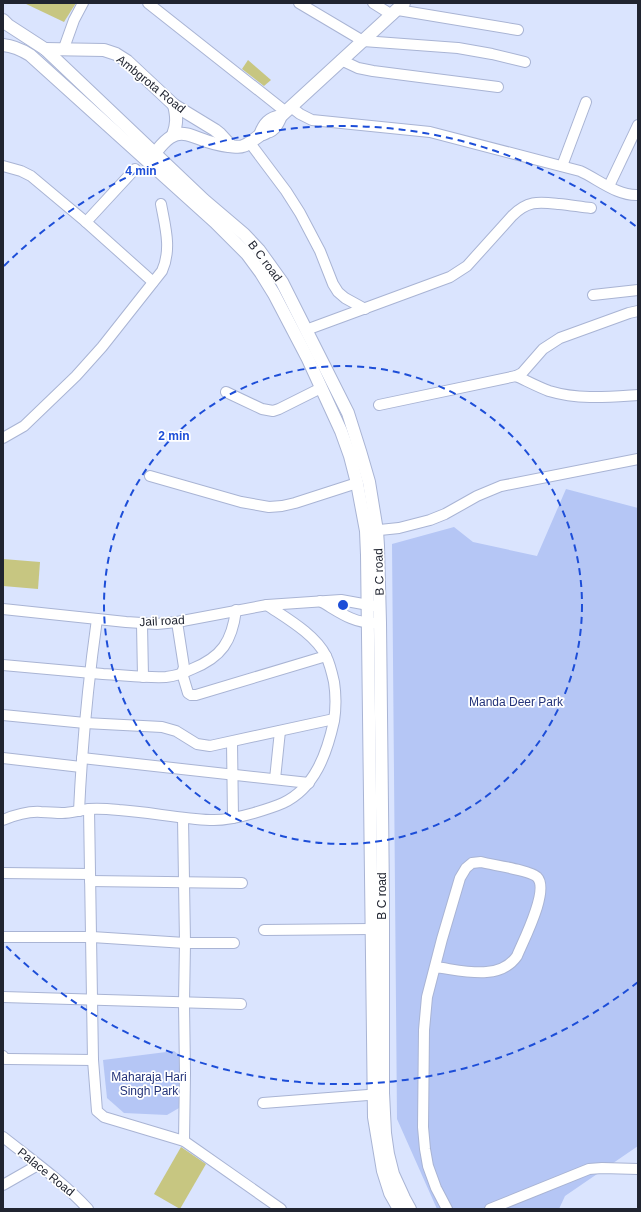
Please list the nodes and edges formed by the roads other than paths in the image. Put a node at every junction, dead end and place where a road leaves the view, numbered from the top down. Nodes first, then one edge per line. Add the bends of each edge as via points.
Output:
1 (83, 3) edge
2 (148, 3) edge
3 (299, 3) edge
4 (373, 3) edge
5 (398, 9) edge
6 (3, 20) edge
7 (518, 30) dead end
8 (363, 40) junction
9 (3, 45) edge
10 (45, 48) junction
11 (64, 48) junction
12 (341, 60) junction
13 (526, 62) dead end
14 (498, 87) dead end
15 (586, 102) dead end
16 (174, 105) junction
17 (286, 112) junction
18 (638, 125) edge
19 (173, 136) junction
20 (250, 143) junction
21 (231, 146) junction
22 (152, 157) junction
23 (3, 166) edge
24 (562, 166) junction
25 (135, 169) dead end
26 (609, 186) junction
27 (638, 195) edge
28 (161, 204) dead end
29 (591, 208) dead end
30 (86, 222) junction
31 (153, 282) junction
32 (638, 290) edge
33 (593, 296) dead end
34 (365, 309) junction
35 (638, 311) edge
36 (306, 330) junction
37 (516, 376) junction
38 (321, 388) junction
39 (226, 392) dead end
40 (638, 395) edge
41 (379, 405) dead end
42 (3, 438) edge
43 (638, 459) edge
44 (150, 476) dead end
45 (357, 483) junction
46 (371, 531) junction
47 (320, 601) junction
48 (267, 605) junction
49 (367, 605) junction
50 (380, 607) junction
51 (3, 609) edge
52 (236, 610) junction
53 (98, 620) junction
54 (177, 622) junction
55 (367, 623) junction
56 (142, 624) junction
57 (380, 624) junction
58 (326, 656) junction
59 (3, 664) edge
60 (90, 673) junction
61 (182, 674) junction
62 (143, 676) junction
63 (3, 715) edge
64 (334, 719) junction
65 (85, 723) junction
66 (280, 731) junction
67 (232, 742) junction
68 (3, 758) edge
69 (82, 762) junction
70 (232, 775) junction
71 (275, 779) junction
72 (309, 783) junction
73 (84, 810) junction
74 (183, 818) junction
75 (233, 818) junction
76 (3, 820) edge
77 (377, 861) junction
78 (3, 873) edge
79 (90, 878) junction
80 (184, 882) junction
81 (242, 883) dead end
82 (372, 929) junction
83 (264, 930) dead end
84 (3, 936) edge
85 (92, 937) junction
86 (185, 942) junction
87 (234, 943) dead end
88 (435, 967) junction
89 (3, 997) edge
90 (92, 999) junction
91 (184, 1003) junction
92 (241, 1004) dead end
93 (3, 1056) edge
94 (93, 1060) junction
95 (378, 1094) junction
96 (263, 1103) dead end
97 (3, 1137) edge
98 (184, 1140) junction
99 (38, 1165) junction
100 (638, 1169) edge
101 (3, 1185) edge
102 (88, 1209) edge
103 (281, 1209) edge
104 (399, 1209) edge
105 (410, 1209) edge
106 (447, 1209) edge
107 (490, 1209) edge

1 - 11 street
2 - 17 street
3 - 8 street
4 - 5 street
5 - 7 street
5 - 8 main road
6 - 10 main road, B C road
8 - 12 main road
8 - 13 street via 458,48
9 - 22 main road via 30,55
10 - 11 main road, Ambgrota Road
10 - 22 main road, B C road
11 - 16 main road, Ambgrota Road via 104,50 116,54 127,61
12 - 14 street via 358,68 373,71
12 - 17 main road
15 - 24 street
16 - 19 main road via 176,123
16 - 21 main road, Ambgrota Road via 220,134
17 - 20 main road via 273,130 260,135
17 - 24 street via 300,114 312,120 430,132
18 - 26 street
19 - 21 main road, Ambgrota Road via 181,133 215,144
19 - 22 main road via 168,138
20 - 21 main road via 241,147
20 - 34 street via 300,213 338,292
22 - 36 main road, B C road via 244,234 259,250 282,282
22 - 38 main road via 247,254 261,273
23 - 30 street via 31,176
24 - 26 street via 580,171
25 - 30 street
26 - 27 street via 626,194
28 - 31 street via 167,232 167,257 162,271
29 - 34 street via 541,202 526,205 519,209 458,272
30 - 31 street
31 - 42 street via 76,376 24,426
32 - 33 street
34 - 36 street
35 - 37 street via 560,338 543,349 522,373
36 - 46 main road, B C road via 348,413 369,482
37 - 40 street via 549,391 575,396 602,398
37 - 41 street
38 - 39 street via 273,411 262,409
38 - 45 main road via 341,430
43 - 46 street via 501,486 430,520
44 - 45 street via 241,502 269,507 295,503
45 - 46 main road
46 - 49 main road
46 - 50 main road, B C road
47 - 48 street, Jail road
47 - 49 street, Jail road via 341,600
47 - 55 street via 351,619
48 - 52 street, Jail road
48 - 58 street via 311,637
49 - 50 street, Jail road
49 - 55 main road
50 - 57 main road, B C road
51 - 53 street, Jail road
52 - 54 street, Jail road
52 - 61 street via 231,635 220,652 205,664
53 - 56 street, Jail road
53 - 60 street
54 - 56 street, Jail road
54 - 61 street via 184,667
55 - 57 street
55 - 77 main road
56 - 62 street
57 - 77 main road, B C road
58 - 61 street via 196,696 188,693
58 - 64 street via 335,690
59 - 60 street
60 - 62 street
60 - 65 street
61 - 62 street via 167,677
63 - 65 street
64 - 66 street
64 - 72 street via 322,761
65 - 67 street via 162,727 176,731 204,746
65 - 69 street
66 - 67 street
66 - 71 street
67 - 70 street
68 - 69 street
69 - 70 street
69 - 73 street
70 - 71 street
70 - 75 street
71 - 72 street
72 - 75 street via 296,796 284,803
73 - 74 street via 125,810
73 - 76 street via 24,813
73 - 79 street
74 - 75 street
74 - 80 street
77 - 82 main road
77 - 95 main road, B C road
78 - 79 street
79 - 80 street
79 - 85 street
80 - 81 street
80 - 86 street
82 - 83 street
82 - 95 main road
84 - 85 street
85 - 86 street
85 - 90 street
86 - 87 street
86 - 91 street
88 - 88 street via 460,878 466,868 481,862 530,873 538,878 541,884 539,904 513,962 497,970 478,973
88 - 106 street via 427,997 424,1030 423,1127 428,1166
89 - 90 street
90 - 91 street
90 - 94 street
91 - 92 street
91 - 98 street
93 - 94 street via 9,1059
94 - 98 street via 96,1106 100,1114
95 - 96 street
95 - 104 main road via 374,1117 383,1171 390,1193
95 - 105 main road, B C road via 393,1174
97 - 99 street, Palace Road
98 - 103 street
99 - 101 street
99 - 102 street, Palace Road
100 - 107 street via 588,1169

